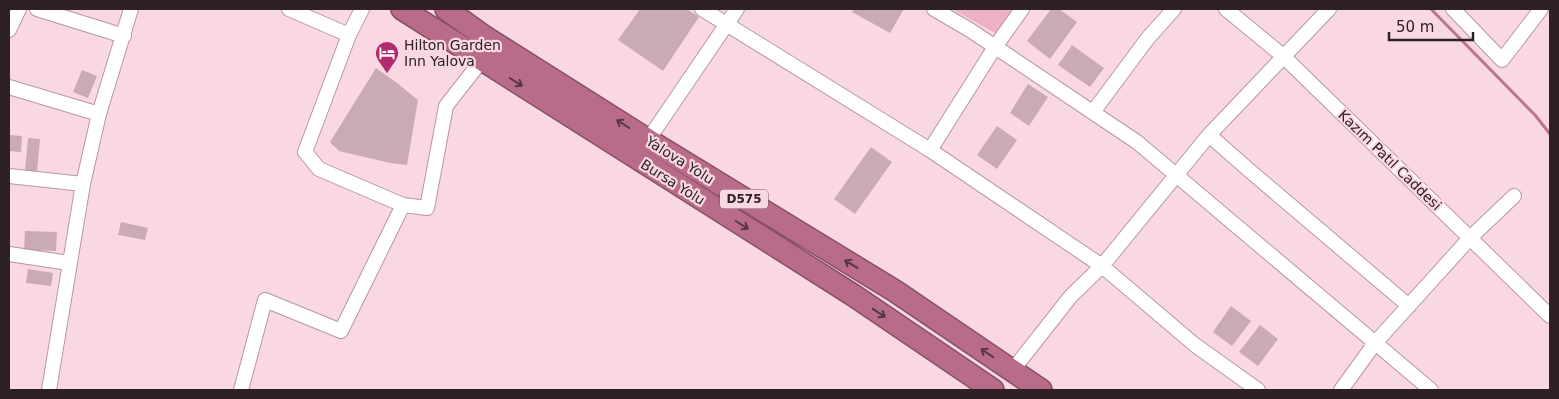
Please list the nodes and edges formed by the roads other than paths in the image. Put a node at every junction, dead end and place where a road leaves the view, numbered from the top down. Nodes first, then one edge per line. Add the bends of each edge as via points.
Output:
1 (19, 9) edge
2 (37, 9) edge
3 (131, 9) edge
4 (289, 9) edge
5 (362, 9) edge
6 (402, 9) edge
7 (446, 9) edge
8 (702, 9) edge
9 (737, 9) edge
10 (934, 9) edge
11 (1022, 9) edge
12 (1174, 9) edge
13 (1226, 9) edge
14 (1329, 9) edge
15 (1453, 9) edge
16 (1541, 9) edge
17 (726, 24) junction
18 (9, 30) edge
19 (349, 35) junction
20 (124, 36) junction
21 (995, 47) junction
22 (1283, 56) junction
23 (482, 60) junction
24 (9, 87) edge
25 (1093, 112) junction
26 (100, 114) junction
27 (1210, 135) junction
28 (648, 140) junction
29 (930, 150) junction
30 (1176, 174) junction
31 (9, 176) edge
32 (83, 184) junction
33 (1514, 196) dead end
34 (403, 205) junction
35 (1470, 238) junction
36 (9, 254) edge
37 (69, 263) junction
38 (1102, 266) junction
39 (1409, 306) junction
40 (1550, 316) edge
41 (1376, 343) junction
42 (1012, 371) junction
43 (982, 388) edge
44 (49, 390) edge
45 (241, 390) edge
46 (1042, 390) edge
47 (1258, 390) edge
48 (1341, 390) edge
49 (1431, 390) edge

1 - 18 street
2 - 20 street
3 - 20 street
4 - 19 street
5 - 19 street
6 - 23 highway, Bursa Yolu / D575
28 -> 7 highway, Yalova Yolu / D575 via 484,38
8 - 17 street
9 - 17 street
10 - 21 street
11 - 21 street
12 - 25 street via 1148,38
13 - 22 street, Kazım Patıl Caddesi
14 - 22 street
15 - 16 street via 1502,60
17 - 28 street
17 - 29 street
19 - 34 street via 305,152 319,169
20 - 26 street
21 - 25 street
21 - 29 street
22 - 27 street
22 - 35 street, Kazım Patıl Caddesi
23 - 34 street via 446,106 427,208
23 -> 43 highway, Bursa Yolu / D575 via 853,296
24 - 26 street
25 - 30 street
26 - 32 street
27 - 30 street
27 - 39 street
42 -> 28 highway, Yalova Yolu / D575 via 896,291
29 - 38 street
30 - 38 street
30 - 41 street
31 - 32 street
32 - 37 street
33 - 35 street
34 - 45 street via 341,331 265,300
35 - 39 street
35 - 40 street, Kazım Patıl Caddesi
36 - 37 street
37 - 44 street
38 - 42 street via 1071,296
38 - 47 street via 1195,345
39 - 41 street
41 - 48 street
41 - 49 street
42 - 46 highway, Yalova Yolu / D575

